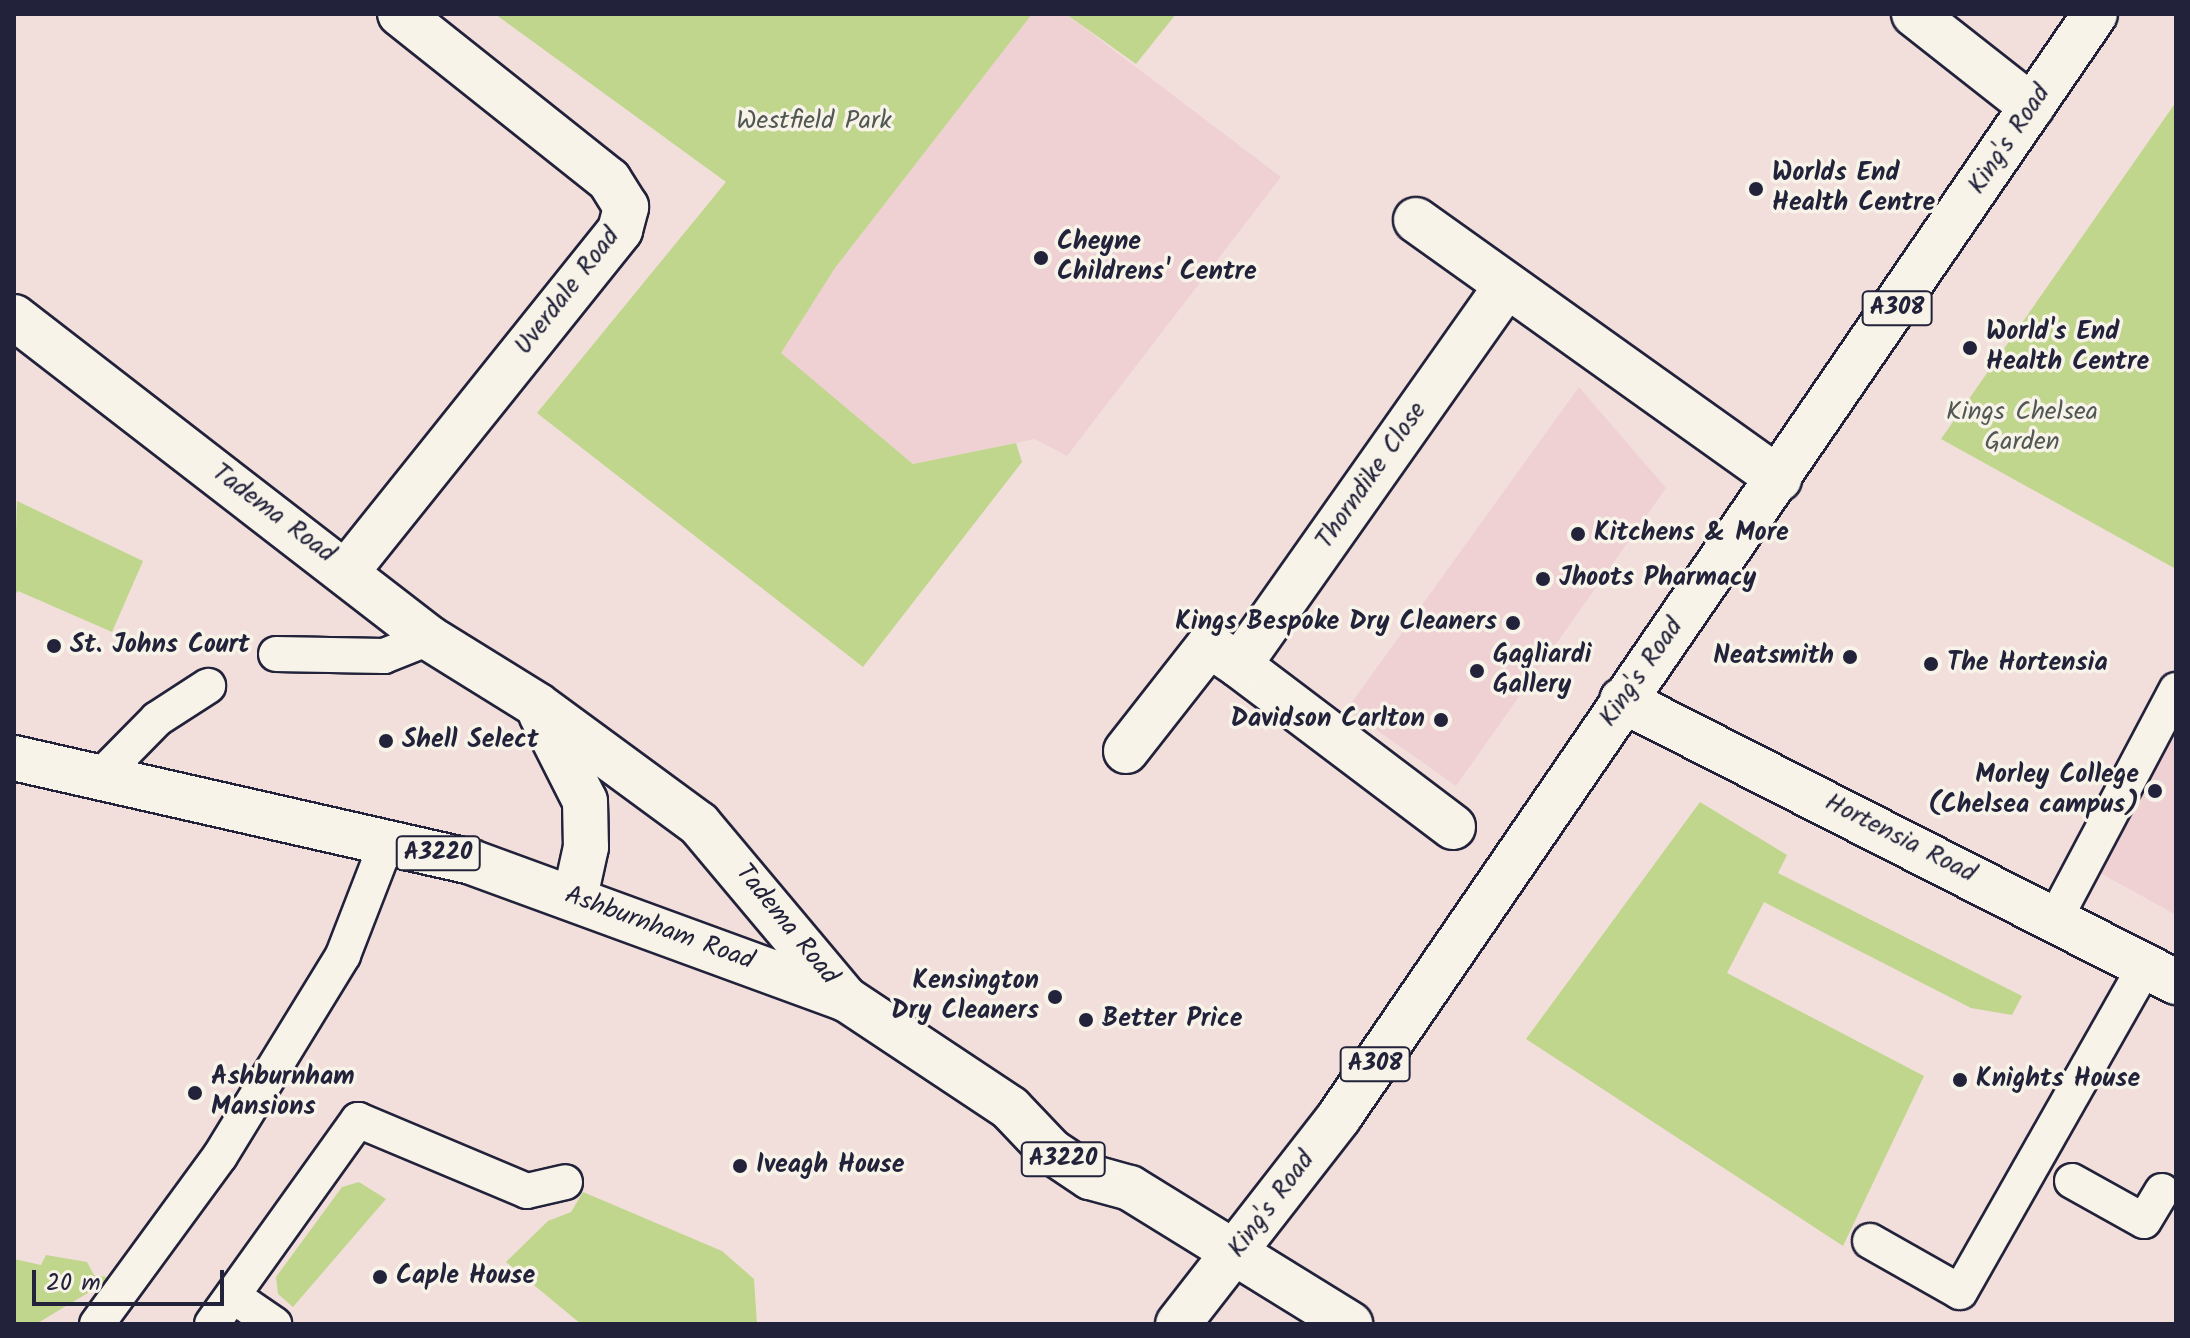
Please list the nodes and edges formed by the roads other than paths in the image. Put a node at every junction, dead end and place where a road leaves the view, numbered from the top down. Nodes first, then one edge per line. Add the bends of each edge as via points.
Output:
1 (400, 14) edge
2 (1914, 14) edge
3 (2095, 14) edge
4 (2032, 107) junction
5 (1416, 220) dead end
6 (1506, 287) junction
7 (14, 317) edge
8 (1779, 479) junction
9 (347, 571) junction
10 (429, 638) junction
11 (276, 654) dead end
12 (1239, 665) junction
13 (208, 686) dead end
14 (2176, 690) edge
15 (1622, 700) junction
16 (537, 705) junction
17 (1126, 751) dead end
18 (14, 758) edge
19 (103, 774) junction
20 (1453, 827) dead end
21 (388, 839) junction
22 (575, 897) junction
23 (2056, 917) junction
24 (2161, 974) edge
25 (846, 999) junction
26 (2072, 1181) dead end
27 (565, 1182) dead end
28 (2162, 1191) dead end
29 (1870, 1241) dead end
30 (1234, 1255) junction
31 (233, 1296) junction
32 (97, 1324) edge
33 (212, 1324) edge
34 (274, 1324) edge
35 (1178, 1324) edge
36 (1350, 1324) edge

1 - 9 main road, Uverdale Road via 609,180 626,207 620,230
2 - 4 main road
3 - 4 main road, King's Road / A308
4 - 8 main road, King's Road / A308
5 - 6 main road
6 - 8 main road
6 - 12 main road, Thorndike Close
7 - 9 main road, Tadema Road
8 - 15 main road, King's Road / A308
9 - 10 main road, Tadema Road
10 - 11 lane via 384,656
10 - 16 main road, Tadema Road
12 - 17 main road via 1209,645
12 - 20 main road
13 - 19 lane via 157,719
14 - 23 lane
15 - 23 main road, Hortensia Road
15 - 30 main road, King's Road / A308 via 1339,1117
16 - 22 main road via 585,801 586,847
16 - 25 main road, Tadema Road via 699,824 755,882
18 - 19 main road, Ashburnham Road / A3220
19 - 21 main road, Ashburnham Road / A3220
21 - 22 main road, Ashburnham Road / A3220
21 - 32 lane via 343,955 220,1156
22 - 25 main road, Ashburnham Road / A3220
23 - 24 main road, Hortensia Road
24 - 29 lane via 1960,1292
25 - 30 main road, Ashburnham Road / A3220 via 1010,1108 1051,1151 1090,1177 1130,1188
26 - 28 lane via 2144,1221
27 - 31 lane via 527,1191 358,1120
30 - 35 main road, King's Road
30 - 36 main road, A3220
31 - 33 lane
31 - 34 lane

